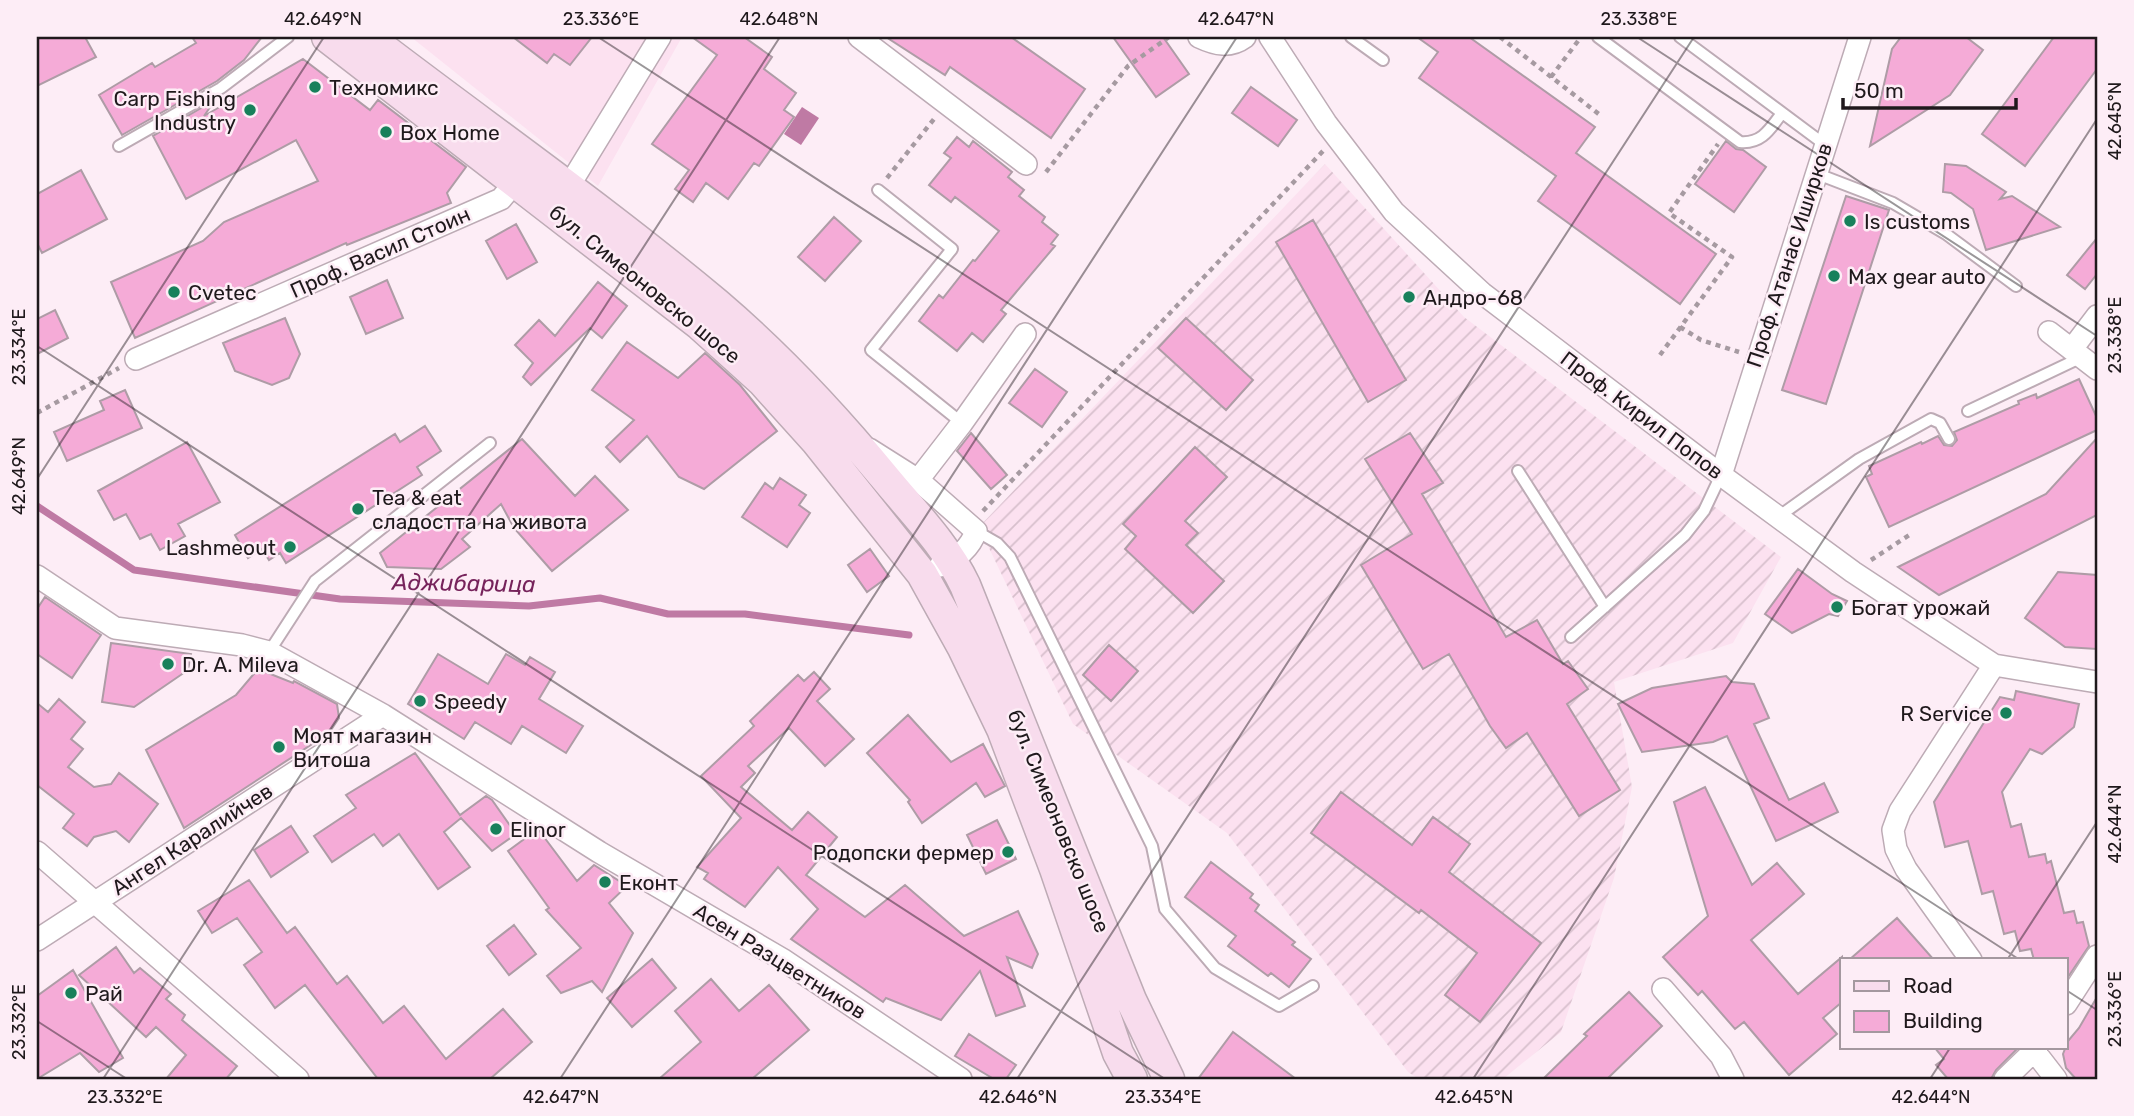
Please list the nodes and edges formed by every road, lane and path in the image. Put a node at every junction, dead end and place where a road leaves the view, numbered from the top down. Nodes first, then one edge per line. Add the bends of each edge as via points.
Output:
1 (288, 37) edge
2 (327, 37) edge
3 (368, 37) edge
4 (660, 37) edge
5 (859, 37) edge
6 (1169, 37) edge
7 (1199, 37) edge
8 (1245, 37) edge
9 (1270, 37) edge
10 (1352, 37) edge
11 (1500, 37) edge
12 (1581, 37) edge
13 (1598, 37) edge
14 (1680, 37) edge
15 (1860, 37) edge
16 (1383, 60) dead end
17 (1551, 76) junction
18 (1782, 113) junction
19 (1600, 115) dead end
20 (931, 123) dead end
21 (1727, 132) junction
22 (1336, 137) junction
23 (1824, 144) junction
24 (119, 146) dead end
25 (1026, 164) joint
26 (524, 171) junction
27 (1815, 173) junction
28 (878, 190) joint
29 (561, 199) junction
30 (2016, 286) dead end
31 (2097, 316) edge
32 (1680, 327) junction
33 (2049, 332) dead end
34 (1024, 334) dead end
35 (1660, 355) dead end
36 (1757, 355) junction
37 (136, 359) joint
38 (2084, 359) edge
39 (1968, 411) dead end
40 (37, 413) edge
41 (962, 423) junction
42 (850, 436) junction
43 (1949, 439) dead end
44 (490, 443) dead end
45 (1518, 471) dead end
46 (1721, 475) junction
47 (918, 480) junction
48 (1777, 517) junction
49 (973, 527) junction
50 (1911, 534) dead end
51 (953, 560) junction
52 (1853, 572) junction
53 (922, 574) junction
54 (37, 576) edge
55 (1605, 607) junction
56 (1571, 637) dead end
57 (269, 652) junction
58 (1994, 665) junction
59 (2097, 682) edge
60 (383, 715) junction
61 (37, 852) edge
62 (95, 903) junction
63 (37, 940) edge
64 (2097, 956) edge
65 (1970, 958) edge
66 (1313, 986) dead end
67 (1663, 989) dead end
68 (2068, 1001) edge
69 (2034, 1050) edge
70 (2036, 1050) edge
71 (298, 1079) edge
72 (961, 1079) edge
73 (1132, 1079) edge
74 (1169, 1079) edge
75 (1733, 1079) edge
76 (2005, 1079) edge
77 (2056, 1079) edge

1 - 24 lane via 221,88
2 - 26 main road, бул. Симеоновско шосе
3 - 26 main road, бул. Симеоновско шосе
4 - 29 street
5 - 25 street
6 - 25 path via 1128,66 1050,169 1040,172
7 - 8 street via 1210,43 1235,44
9 - 22 street, Проф. Кирил Попов
10 - 16 lane
11 - 17 path
12 - 17 path
13 - 21 lane
14 - 18 lane
15 - 23 street, Проф. Атанас Иширков
17 - 19 path
18 - 21 lane via 1770,130 1751,143 1740,142
18 - 23 lane
20 - 28 path
21 - 32 path via 1669,213 1732,257
22 - 46 street, Проф. Кирил Попов via 1394,212 1482,293
22 - 49 path
23 - 27 street, Проф. Атанас Иширков
26 - 29 main road, бул. Симеоновско шосе
26 - 37 street, Проф. Васил Стоин via 502,199
27 - 30 lane via 1893,203
27 - 36 street, Проф. Атанас Иширков
28 - 41 lane via 952,249 871,350
29 - 42 main road, бул. Симеоновско шосе via 718,305
29 - 53 main road, бул. Симеоновско шосе via 762,381
31 - 38 street
32 - 35 path
32 - 36 path via 1701,340
33 - 38 street
34 - 41 street
36 - 46 street, Проф. Атанас Иширков
37 - 40 path
38 - 39 lane
41 - 47 street
42 - 47 street, бул. Симеоновско шосе
42 - 51 main road, бул. Симеоновско шосе
43 - 48 lane via 1940,422 1931,419 1858,459
44 - 57 lane via 315,580
45 - 55 lane
46 - 48 street, Проф. Кирил Попов
46 - 55 lane via 1704,511 1685,535
47 - 49 street, бул. Симеоновско шосе
48 - 52 street, Проф. Кирил Попов
49 - 51 street via 973,541
49 - 66 lane via 1010,557 1152,846 1165,909 1215,968 1279,1006
50 - 52 path
51 - 53 street
51 - 74 main road, бул. Симеоновско шосе via 1131,1000
52 - 58 street, Проф. Кирил Попов
53 - 73 main road, бул. Симеоновско шосе via 1002,729 1118,1054
54 - 57 street, Асен Разцветников via 115,628
55 - 56 lane
57 - 60 street, Асен Разцветников
58 - 59 street, Проф. Кирил Попов
58 - 65 street via 1900,811 1894,830 1896,849 1906,869
60 - 62 street, Ангел Каралийчев
60 - 72 street, Асен Разцветников via 599,852 782,959
61 - 62 street
62 - 63 street, Ангел Каралийчев
62 - 71 street
64 - 68 street
67 - 75 street via 1721,1056
69 - 76 street
70 - 77 street

